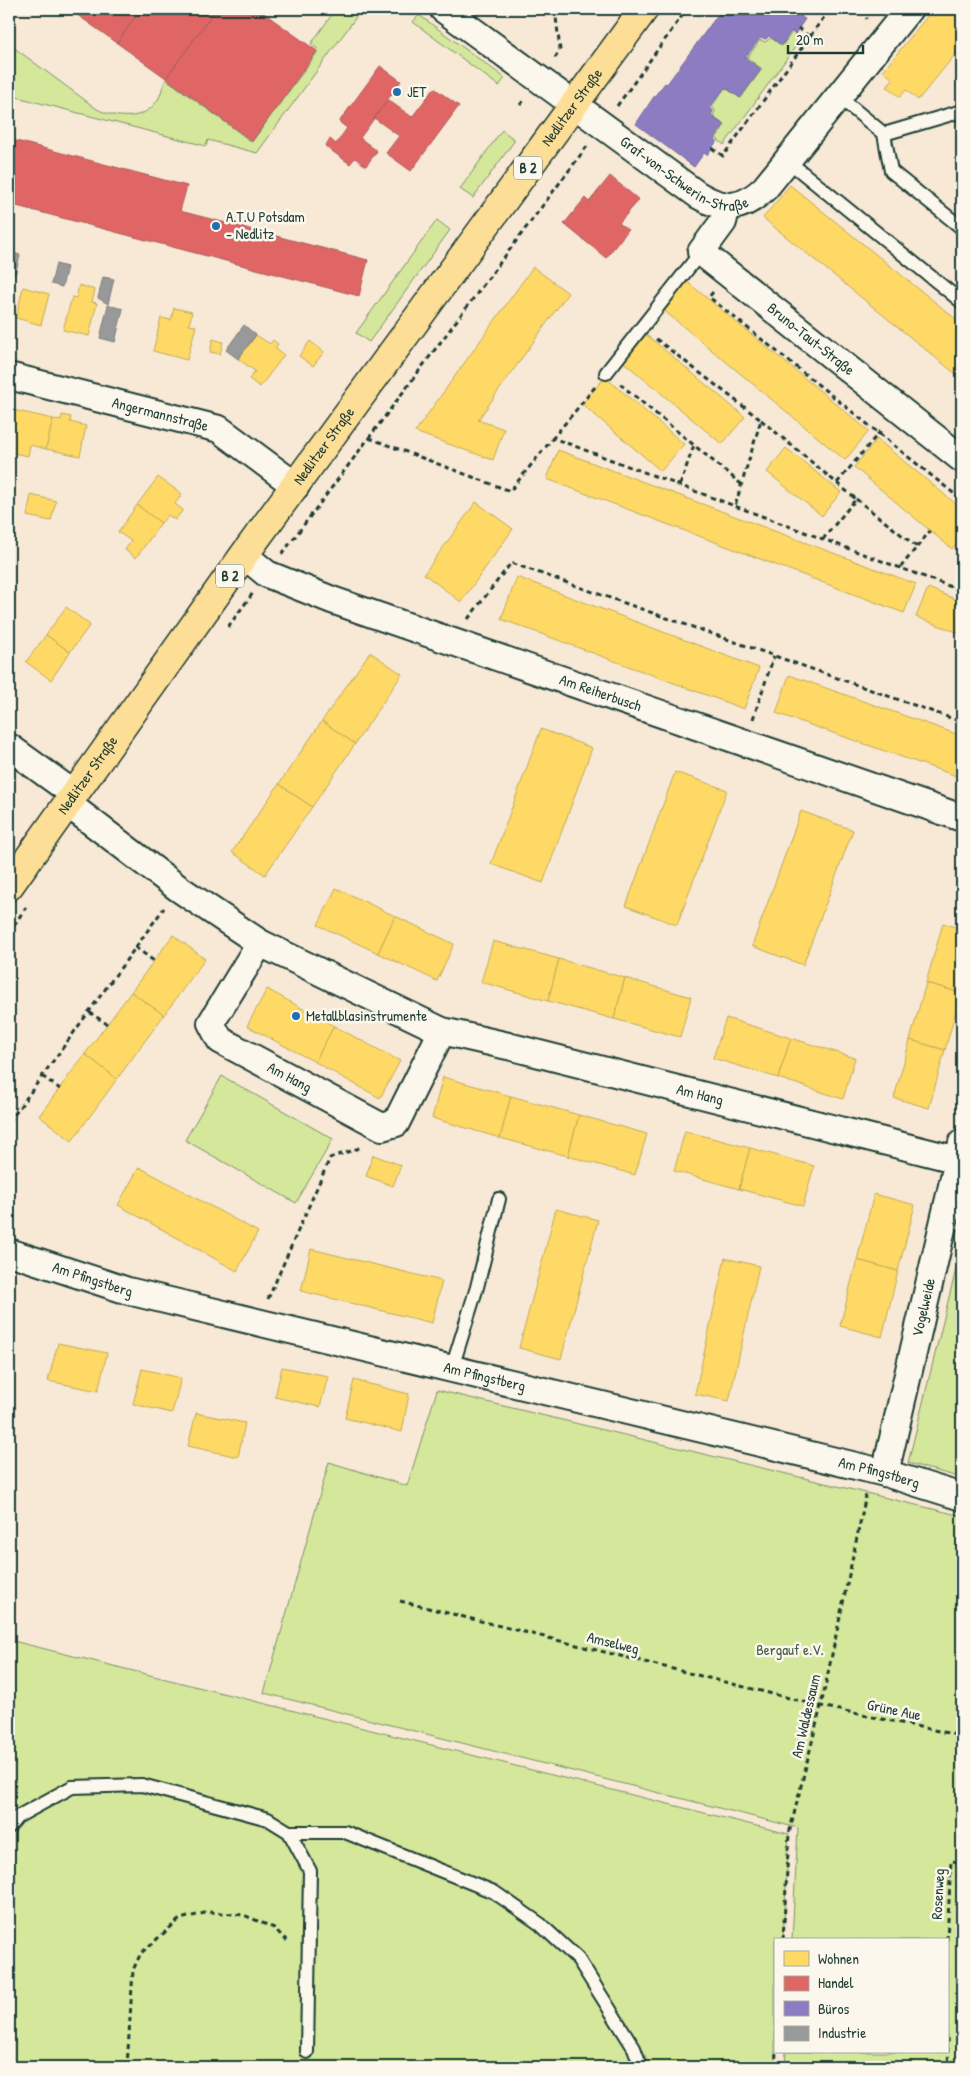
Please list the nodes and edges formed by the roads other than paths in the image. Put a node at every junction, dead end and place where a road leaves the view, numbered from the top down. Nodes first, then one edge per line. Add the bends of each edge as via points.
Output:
1 (443, 9) edge
2 (644, 9) edge
3 (909, 9) edge
4 (839, 97) junction
5 (574, 106) junction
6 (962, 111) edge
7 (884, 134) junction
8 (788, 161) junction
9 (727, 206) junction
10 (962, 228) edge
11 (701, 252) junction
12 (962, 302) edge
13 (606, 373) road end
14 (9, 376) edge
15 (962, 459) edge
16 (296, 486) junction
17 (244, 555) junction
18 (9, 747) edge
19 (71, 799) junction
20 (962, 818) edge
21 (20, 893) edge
22 (260, 943) junction
23 (442, 1032) junction
24 (960, 1151) edge
25 (498, 1199) dead end
26 (9, 1252) edge
27 (452, 1368) junction
28 (878, 1471) junction
29 (962, 1497) edge
30 (9, 1827) edge
31 (289, 1832) junction
32 (307, 2052) dead end
33 (641, 2067) edge

1 - 5 street, Graf-von-Schwerin-Straße
2 - 5 main road, Nedlitzer Straße / B 2
3 - 4 street, Graf-von-Schwerin-Straße
4 - 7 lane
4 - 8 street, Graf-von-Schwerin-Straße
5 - 9 street, Graf-von-Schwerin-Straße via 698,195 712,203
5 - 16 main road, Nedlitzer Straße / B 2
6 - 7 lane
7 - 10 lane via 891,171
8 - 9 street, Graf-von-Schwerin-Straße via 753,200
8 - 12 lane
9 - 11 street via 723,222
11 - 13 lane
11 - 15 street, Bruno-Taut-Straße
14 - 16 street, Angermannstraße via 219,429
16 - 17 main road, Nedlitzer Straße / B 2
17 - 19 main road, Nedlitzer Straße / B 2
17 - 20 street, Am Reiherbusch via 267,574 332,600
18 - 19 street
19 - 21 main road, Nedlitzer Straße / B 2
19 - 22 street, Am Hang via 178,888
22 - 23 street, Am Hang
22 - 23 street, Am Hang via 211,1023 220,1040 382,1127 396,1123
23 - 24 street, Am Hang
24 - 28 street, Vogelweide
25 - 27 lane via 478,1287
26 - 27 street, Am Pfingstberg via 128,1291
27 - 28 street, Am Pfingstberg
28 - 29 street, Am Pfingstberg
30 - 31 lane via 17,1817 72,1787 142,1785 268,1819
31 - 32 lane via 310,1871
31 - 33 lane via 344,1832 494,1892 540,1924 578,1959 634,2048

